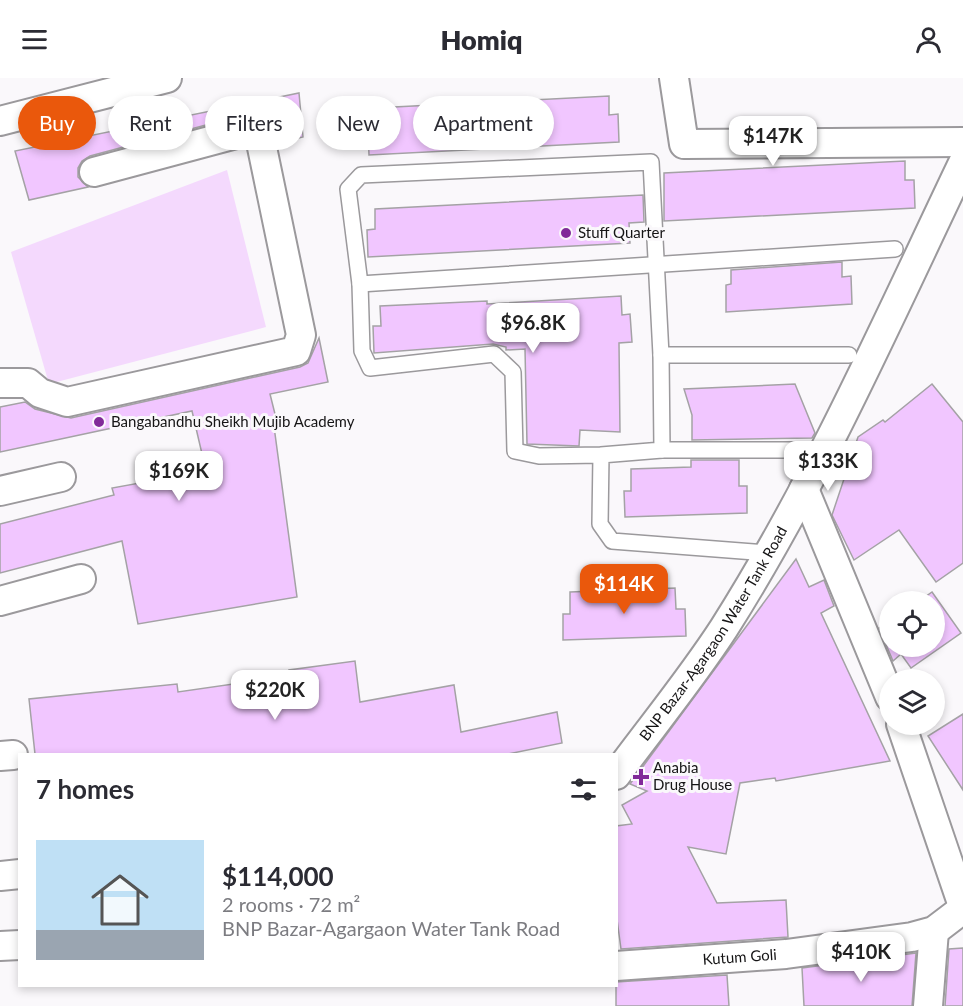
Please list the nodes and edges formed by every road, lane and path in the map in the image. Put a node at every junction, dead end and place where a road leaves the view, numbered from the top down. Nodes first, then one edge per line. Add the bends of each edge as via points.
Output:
1 (166, 78) edge
2 (674, 78) edge
3 (0, 121) edge
4 (963, 142) edge
5 (963, 163) edge
6 (94, 172) dead end
7 (895, 249) dead end
8 (656, 265) junction
9 (360, 284) junction
10 (661, 355) junction
11 (849, 355) dead end
12 (0, 383) edge
13 (662, 450) junction
14 (792, 450) dead end
15 (601, 455) junction
16 (61, 477) dead end
17 (804, 489) junction
18 (0, 491) edge
19 (767, 553) junction
20 (81, 579) dead end
21 (0, 601) edge
22 (879, 670) edge
23 (905, 735) edge
24 (618, 772) edge
25 (18, 874) edge
26 (0, 876) edge
27 (963, 908) edge
28 (934, 931) junction
29 (18, 945) edge
30 (0, 946) edge
31 (618, 966) edge
32 (928, 1006) edge

1 - 3 street
2 - 4 street via 684,144
5 - 17 street, BNP Bazar-Agargaon Water Tank Road
6 - 12 street via 236,134 259,133 301,335 296,351 67,402 40,393 28,383
7 - 8 lane
8 - 9 lane
8 - 9 lane via 651,162 361,175 348,189
8 - 10 lane
9 - 15 lane via 362,351 370,368 494,354 513,372 515,451 539,456
10 - 11 lane
10 - 13 lane
13 - 14 lane
13 - 15 lane
15 - 19 lane via 600,524 612,541
16 - 18 street
17 - 19 street, BNP Bazar-Agargaon Water Tank Road
17 - 22 street
19 - 24 street, BNP Bazar-Agargaon Water Tank Road via 723,629
20 - 21 street
23 - 27 street
25 - 26 street
27 - 28 street, Kutum Goli
28 - 31 street, Kutum Goli via 786,954
28 - 32 street
29 - 30 street

